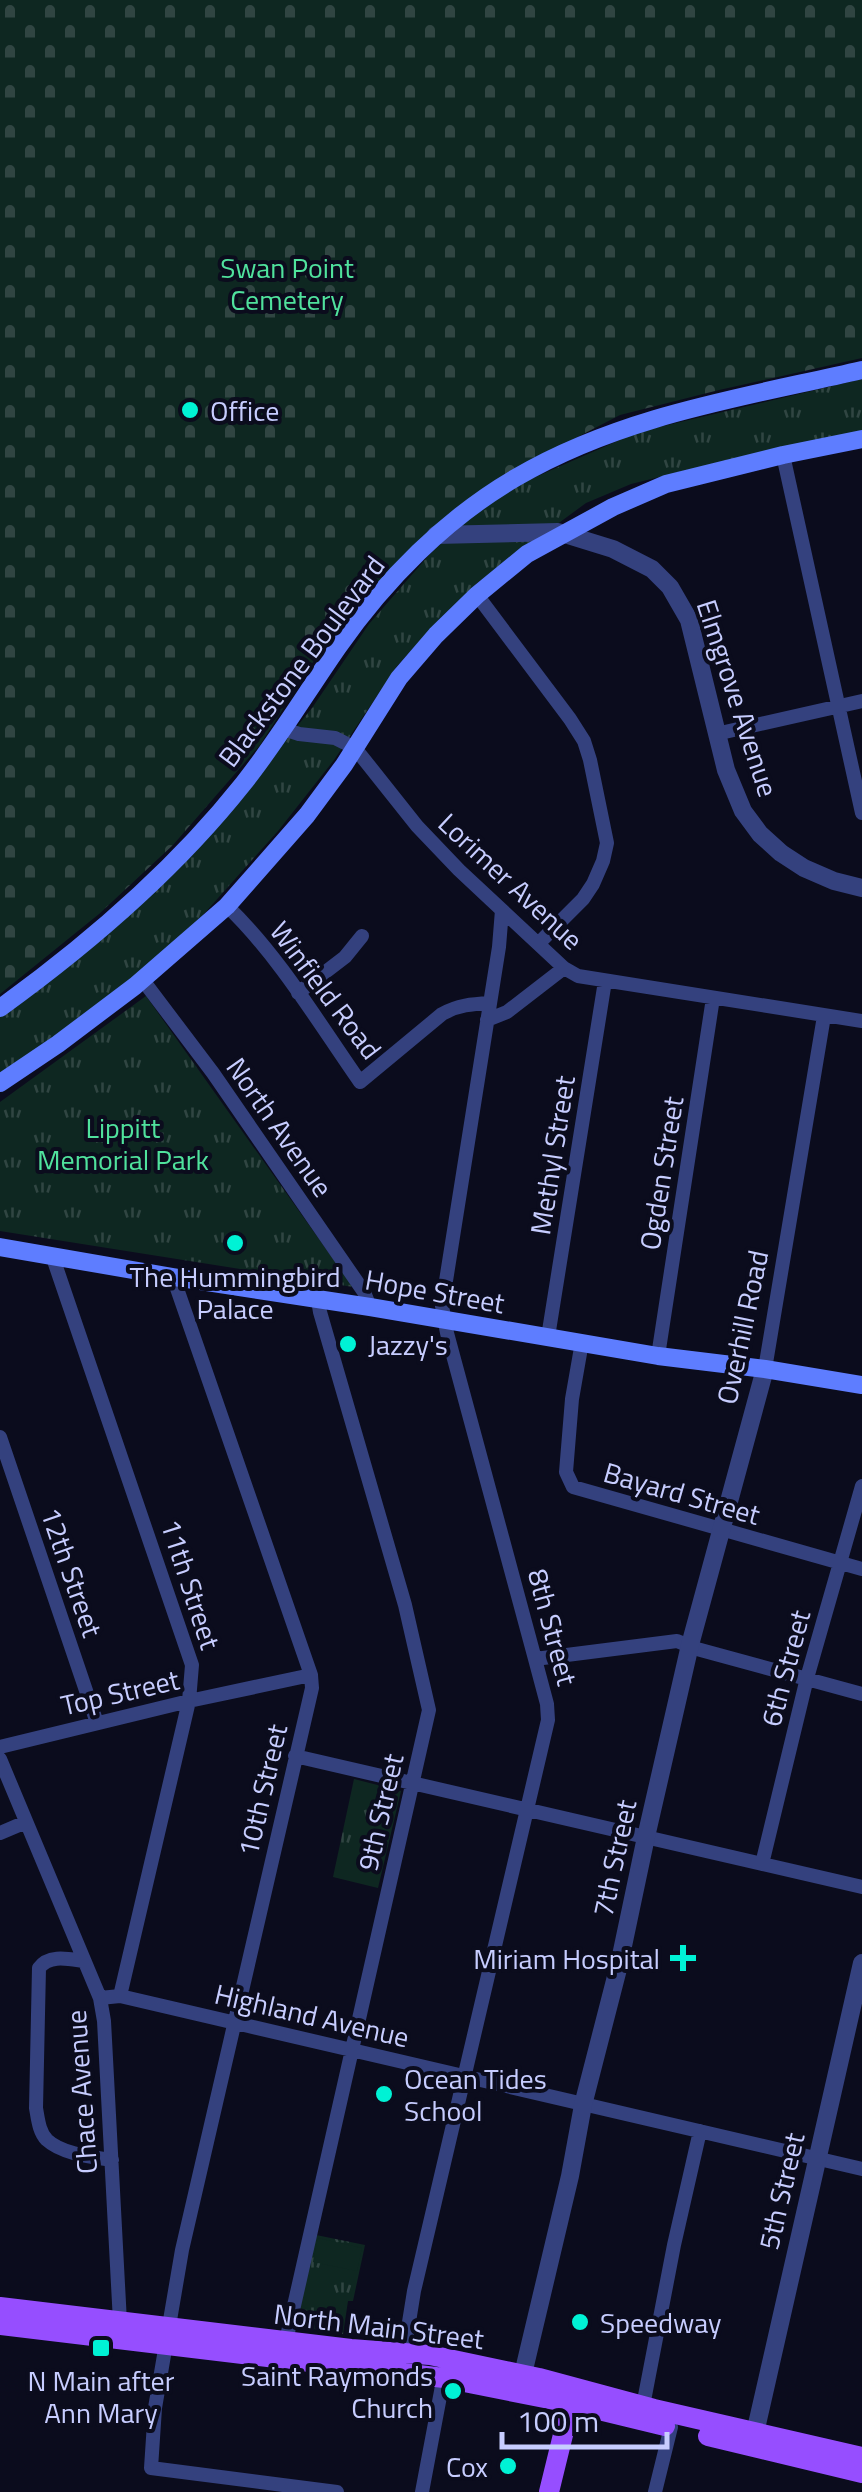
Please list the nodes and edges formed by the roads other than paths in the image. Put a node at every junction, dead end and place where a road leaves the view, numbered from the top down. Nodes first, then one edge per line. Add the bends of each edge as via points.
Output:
1 (862, 370) edge
2 (862, 439) edge
3 (783, 455) junction
4 (563, 534) junction
5 (436, 535) junction
6 (477, 595) junction
7 (862, 701) edge
8 (839, 706) junction
9 (284, 729) junction
10 (716, 734) junction
11 (355, 748) junction
12 (862, 813) edge
13 (862, 888) edge
14 (227, 906) junction
15 (502, 910) junction
16 (362, 936) dead end
17 (539, 944) junction
18 (564, 968) junction
19 (142, 978) junction
20 (604, 981) junction
21 (298, 993) junction
22 (713, 998) junction
23 (490, 1002) junction
24 (0, 1008) edge
25 (824, 1016) junction
26 (487, 1020) junction
27 (862, 1021) edge
28 (0, 1083) edge
29 (0, 1247) edge
30 (52, 1255) junction
31 (173, 1277) junction
32 (318, 1300) junction
33 (370, 1307) junction
34 (446, 1320) junction
35 (548, 1337) junction
36 (582, 1342) junction
37 (658, 1356) junction
38 (765, 1370) junction
39 (862, 1385) edge
40 (0, 1437) edge
41 (862, 1486) edge
42 (722, 1530) junction
43 (840, 1563) junction
44 (862, 1570) edge
45 (690, 1645) junction
46 (535, 1658) junction
47 (311, 1675) junction
48 (807, 1678) junction
49 (862, 1694) edge
50 (189, 1702) junction
51 (97, 1723) junction
52 (0, 1746) edge
53 (296, 1756) junction
54 (0, 1759) edge
55 (413, 1783) junction
56 (529, 1809) junction
57 (26, 1822) junction
58 (0, 1833) edge
59 (646, 1837) junction
60 (762, 1864) junction
61 (862, 1887) edge
62 (84, 1960) junction
63 (862, 1963) edge
64 (120, 1996) junction
65 (100, 1998) junction
66 (234, 2022) junction
67 (352, 2049) junction
68 (466, 2077) junction
69 (583, 2105) junction
70 (700, 2131) junction
71 (818, 2158) junction
72 (112, 2160) junction
73 (862, 2169) edge
74 (0, 2306) edge
75 (120, 2322) junction
76 (0, 2325) edge
77 (168, 2336) junction
78 (286, 2341) junction
79 (404, 2353) junction
80 (446, 2368) junction
81 (524, 2374) junction
82 (572, 2395) junction
83 (643, 2406) junction
84 (671, 2427) junction
85 (755, 2433) junction
86 (862, 2458) edge
87 (862, 2473) edge
88 (337, 2492) edge
89 (422, 2492) edge
90 (550, 2492) edge
91 (655, 2492) edge

1 - 5 main road, Blackstone Boulevard via 655,418 572,448 516,477
2 - 3 main road
3 - 4 main road via 666,484
3 - 8 street
4 - 5 street, Elmgrove Avenue
4 - 6 main road
4 - 10 street, Elmgrove Avenue via 613,549 670,587 689,620
5 - 9 main road, Blackstone Boulevard via 346,637
6 - 11 main road via 400,678
6 - 17 street via 584,741 606,844 593,884
7 - 8 street
8 - 10 street
8 - 12 street
9 - 11 street
9 - 24 main road, Blackstone Boulevard via 206,830 146,890
10 - 13 street, Elmgrove Avenue via 732,788 760,834 804,868
11 - 14 main road
11 - 15 street, Lorimer Avenue via 416,826
14 - 19 main road
14 - 21 street, Winfield Road
15 - 17 street, Lorimer Avenue
15 - 23 street, 8th Street
16 - 21 street
17 - 18 street, Lorimer Avenue
18 - 20 street, Lorimer Avenue
18 - 26 street
19 - 28 main road
19 - 33 street, North Avenue
20 - 22 street, Lorimer Avenue
20 - 35 street, Methyl Street
21 - 23 street, Winfield Road via 360,1082 442,1014
22 - 25 street, Lorimer Avenue
22 - 37 street, Ogden Street
23 - 26 street, 8th Street
25 - 27 street, Lorimer Avenue
25 - 38 street, Overhill Road
26 - 34 street, 8th Street via 443,1294
29 - 30 main road, Hope Street
30 - 31 main road, Hope Street
30 - 50 street, 11th Street via 186,1643
31 - 32 main road, Hope Street
31 - 47 street, 10th Street
32 - 33 main road, Hope Street
32 - 55 street, 9th Street via 430,1710
33 - 34 main road, Hope Street
34 - 35 main road, Hope Street
34 - 46 street, 8th Street
35 - 36 main road, Hope Street
36 - 37 main road, Hope Street
36 - 42 street, Bayard Street via 569,1482
37 - 38 main road, Hope Street
38 - 39 main road, Hope Street
38 - 42 street, Overhill Road
40 - 51 street, 12th Street
41 - 43 street, 6th Street
42 - 43 street, Bayard Street
42 - 45 street, Overhill Road
43 - 44 street, Bayard Street
43 - 48 street, 6th Street
45 - 46 street via 677,1641
45 - 48 street
45 - 59 street, 7th Street
46 - 56 street, 8th Street via 548,1720
47 - 50 street, Top Street
47 - 53 street, 10th Street
48 - 49 street
48 - 60 street, 6th Street
50 - 51 street, Top Street
50 - 64 street, 11th Street
51 - 52 street, Top Street
53 - 55 street
53 - 66 street, 10th Street
54 - 57 street, Chace Avenue
55 - 56 street
55 - 67 street, 9th Street
56 - 59 street
56 - 68 street, 8th Street
57 - 58 street
57 - 62 street, Chace Avenue
59 - 60 street
59 - 69 street, 7th Street
60 - 61 street
62 - 65 street, Chace Avenue
62 - 72 street via 57,1958 40,1968 36,2108 40,2130 59,2148
63 - 71 street, 5th Street
64 - 65 street, Highland Avenue
64 - 66 street, Highland Avenue
65 - 72 street, Chace Avenue
66 - 67 street, Highland Avenue
66 - 77 street, 10th Street
67 - 68 street, Highland Avenue
67 - 78 street, 9th Street
68 - 69 street, Highland Avenue
68 - 79 street, 8th Street
69 - 70 street, Highland Avenue
69 - 81 street, 7th Street
70 - 71 street, Highland Avenue
70 - 83 street
71 - 73 street, Highland Avenue
71 - 85 street, 5th Street
72 - 75 street, Chace Avenue
74 - 75 main road, North Main Street
75 - 77 main road, North Main Street
76 - 77 main road, North Main Street
77 - 78 main road, North Main Street
77 - 80 main road, North Main Street
77 - 88 street, 10th Street via 151,2468
78 - 79 main road, North Main Street
79 - 80 main road, North Main Street via 430,2354
80 - 81 main road, North Main Street
80 - 82 main road, North Main Street
80 - 89 street
81 - 82 main road, North Main Street
82 - 83 main road, North Main Street
82 - 84 main road, North Main Street
82 - 90 main road
83 - 85 main road, North Main Street
84 - 87 main road, North Main Street
84 - 91 street
85 - 86 main road, North Main Street

